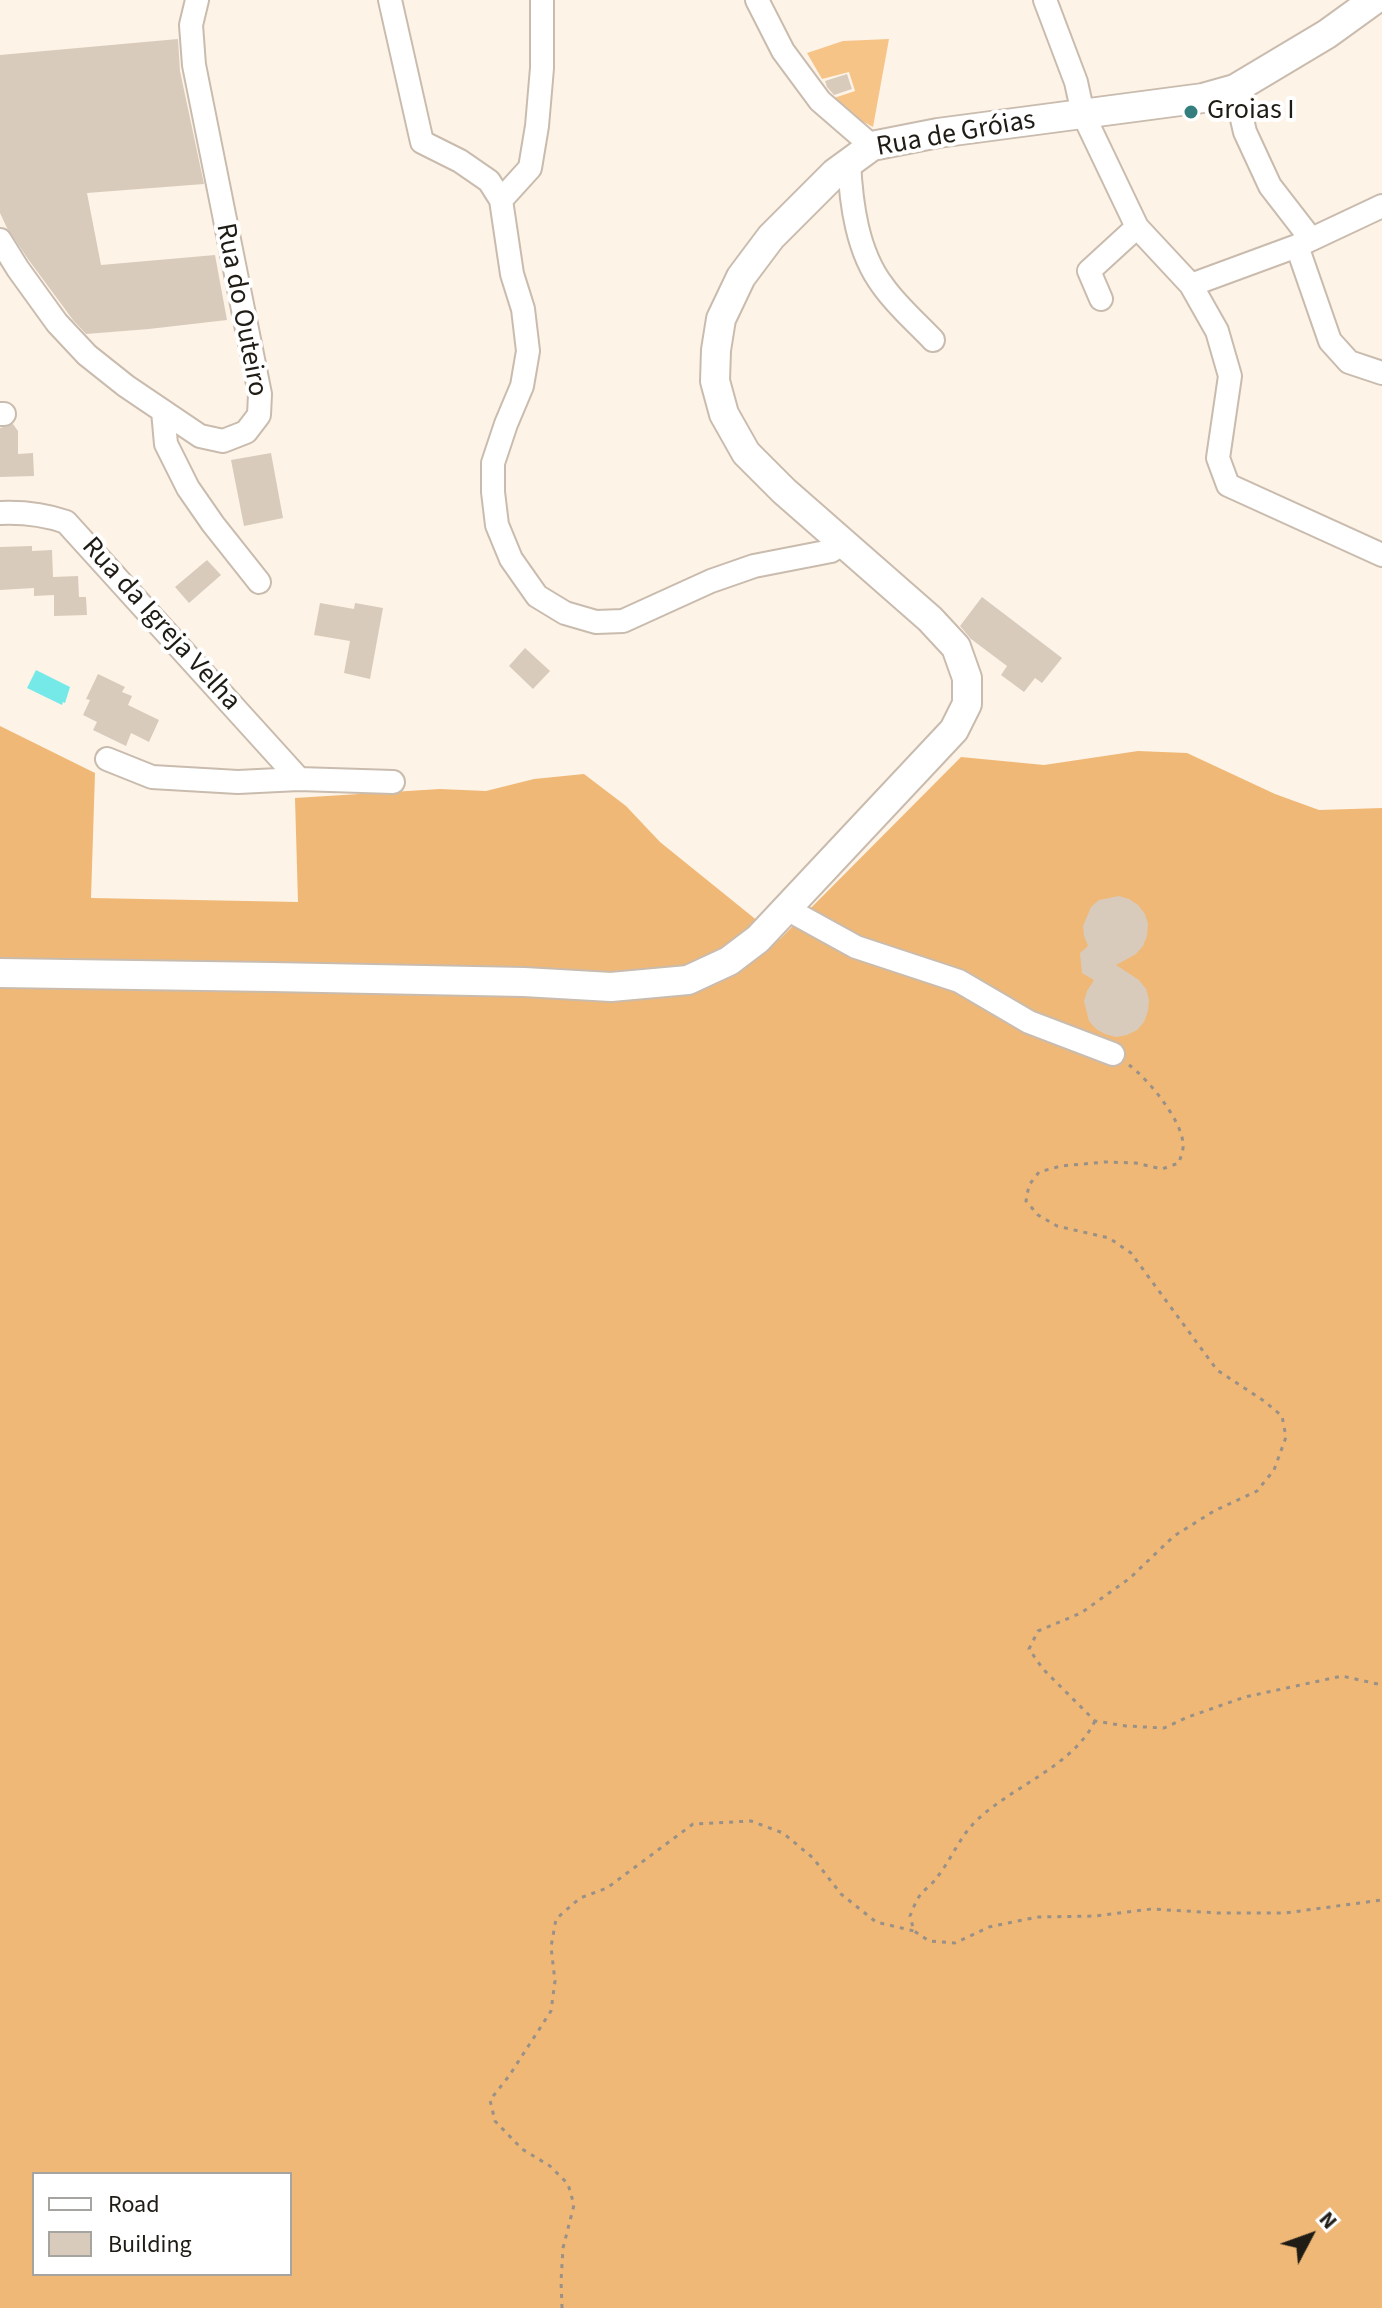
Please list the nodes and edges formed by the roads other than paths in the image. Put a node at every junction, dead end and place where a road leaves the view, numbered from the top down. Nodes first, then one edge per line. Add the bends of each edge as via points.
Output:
1 (197, 0) edge
2 (390, 0) edge
3 (542, 0) edge
4 (757, 0) edge
5 (1045, 0) edge
6 (1374, 0) edge
7 (1235, 89) junction
8 (1083, 114) junction
9 (872, 146) junction
10 (849, 162) junction
11 (501, 200) junction
12 (1382, 206) edge
13 (1137, 227) junction
14 (0, 240) edge
15 (1304, 242) junction
16 (1191, 285) junction
17 (1101, 299) dead end
18 (933, 340) dead end
19 (1382, 373) edge
20 (163, 411) junction
21 (0, 513) edge
22 (845, 542) junction
23 (1382, 555) edge
24 (259, 582) dead end
25 (107, 759) dead end
26 (299, 779) junction
27 (393, 782) dead end
28 (787, 909) junction
29 (0, 973) edge
30 (1113, 1054) road end

1 - 20 street, Rua do Outeiro via 191,25 194,65 260,394 259,415 246,432 223,441 200,436
2 - 11 street via 422,142 489,181
3 - 11 street via 542,68 530,168
4 - 9 street via 783,51 820,101
5 - 8 street
6 - 7 street, Rua de Gróias
7 - 8 street, Rua de Gróias
7 - 15 street via 1245,132
8 - 9 street, Rua de Gróias
8 - 13 street
9 - 10 street, Rua de Gróias
10 - 18 street via 856,223 867,256 882,285
10 - 22 street, Rua de Gróias via 771,237 741,277 721,319 715,381 724,414 746,453
11 - 22 street via 528,351 522,386 493,463 493,492 497,525 511,559 537,596 565,613 596,622 623,621 711,581 754,566 831,551
12 - 15 street
13 - 16 street
13 - 17 street via 1089,271
14 - 20 street, Rua do Outeiro via 57,323 87,355
15 - 16 street
15 - 19 street via 1330,341 1349,362
16 - 23 street via 1217,331 1230,376 1218,458 1228,485
20 - 24 street via 166,444 188,488
21 - 26 street, Rua da Igreja Velha via 45,515 66,522
22 - 28 street, Rua de Gróias via 956,647 967,678 967,704 954,730
25 - 26 street via 152,777
26 - 27 street
28 - 29 street, Rua de Gróias via 729,961 688,980 626,986
28 - 30 street via 856,947 959,981 1029,1022

